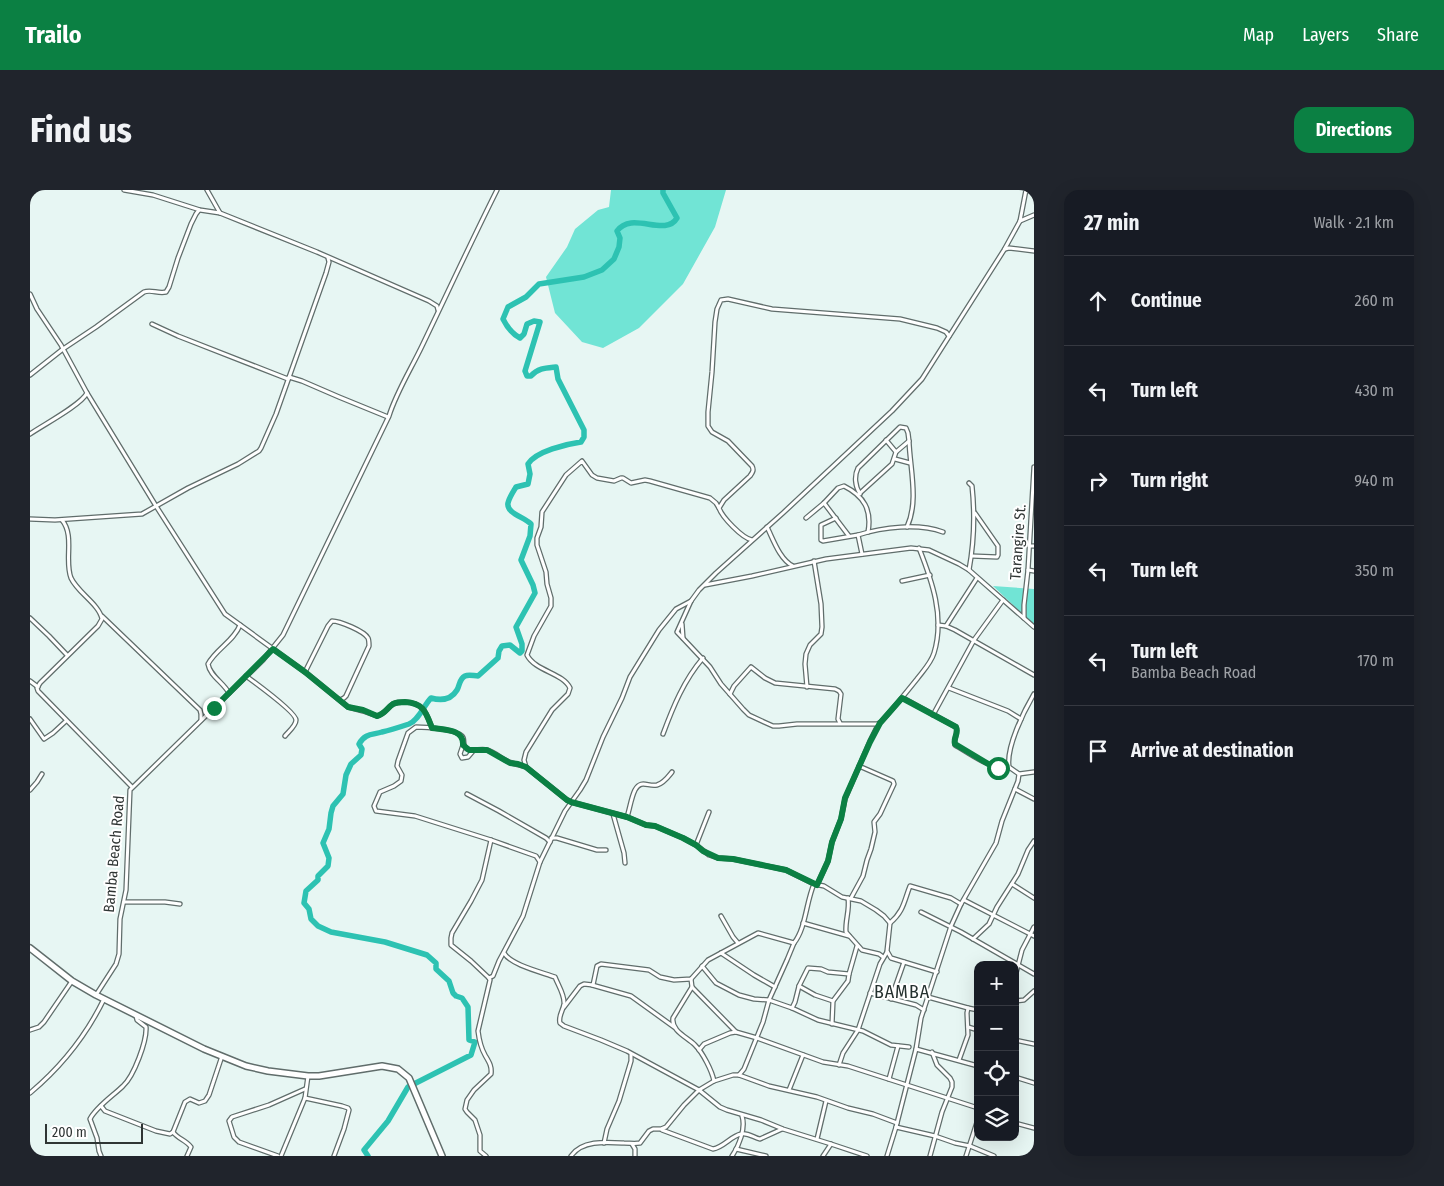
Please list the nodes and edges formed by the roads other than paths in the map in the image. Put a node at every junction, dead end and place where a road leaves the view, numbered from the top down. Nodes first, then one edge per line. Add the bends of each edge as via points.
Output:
1 (124, 190) edge
2 (207, 190) edge
3 (497, 190) edge
4 (1026, 190) edge
5 (200, 210) junction
6 (220, 214) junction
7 (1034, 215) edge
8 (1020, 221) junction
9 (1007, 243) junction
10 (1009, 248) junction
11 (1004, 250) junction
12 (1034, 251) edge
13 (328, 258) junction
14 (30, 294) edge
15 (438, 310) junction
16 (152, 324) dead end
17 (950, 336) junction
18 (63, 349) junction
19 (30, 375) edge
20 (288, 378) junction
21 (87, 392) junction
22 (388, 417) junction
23 (30, 434) edge
24 (886, 440) junction
25 (909, 440) junction
26 (896, 452) junction
27 (894, 459) junction
28 (910, 462) junction
29 (1034, 468) edge
30 (969, 483) dead end
31 (859, 495) junction
32 (1033, 498) edge
33 (824, 503) junction
34 (156, 506) junction
35 (719, 508) junction
36 (975, 512) junction
37 (806, 518) dead end
38 (836, 518) junction
39 (30, 519) edge
40 (62, 520) junction
41 (870, 521) junction
42 (1032, 522) edge
43 (767, 527) junction
44 (907, 527) junction
45 (877, 530) junction
46 (868, 532) junction
47 (943, 532) dead end
48 (858, 535) junction
49 (849, 536) junction
50 (746, 539) junction
51 (752, 540) junction
52 (746, 545) junction
53 (1029, 546) junction
54 (1034, 546) edge
55 (920, 548) junction
56 (862, 554) junction
57 (972, 556) junction
58 (814, 562) junction
59 (795, 566) junction
60 (969, 570) junction
61 (1028, 570) junction
62 (1034, 571) edge
63 (930, 575) junction
64 (978, 578) junction
65 (902, 581) dead end
66 (704, 585) junction
67 (1003, 600) junction
68 (691, 601) junction
69 (102, 616) junction
70 (30, 618) edge
71 (1024, 618) junction
72 (240, 625) junction
73 (938, 625) junction
74 (946, 626) junction
75 (1034, 627) edge
76 (974, 640) junction
77 (273, 649) junction
78 (67, 656) junction
79 (703, 658) junction
80 (305, 672) junction
81 (1034, 675) edge
82 (246, 676) junction
83 (30, 681) edge
84 (38, 687) junction
85 (807, 687) junction
86 (949, 688) junction
87 (229, 692) junction
88 (730, 694) junction
89 (1034, 694) edge
90 (902, 698) junction
91 (339, 700) junction
92 (933, 715) junction
93 (30, 719) edge
94 (1021, 719) junction
95 (66, 721) junction
96 (200, 721) junction
97 (880, 723) junction
98 (840, 724) junction
99 (432, 728) junction
100 (663, 734) dead end
101 (285, 736) dead end
102 (463, 745) junction
103 (475, 750) junction
104 (859, 766) junction
105 (526, 767) junction
106 (1009, 767) junction
107 (672, 772) dead end
108 (1034, 772) edge
109 (42, 774) dead end
110 (1018, 774) junction
111 (132, 788) junction
112 (1015, 789) junction
113 (30, 790) edge
114 (467, 794) dead end
115 (1034, 799) edge
116 (571, 802) junction
117 (709, 812) dead end
118 (613, 814) junction
119 (627, 817) junction
120 (491, 840) junction
121 (551, 840) junction
122 (1034, 841) edge
123 (696, 845) junction
124 (606, 850) dead end
125 (540, 862) junction
126 (625, 863) dead end
127 (816, 884) junction
128 (1012, 884) junction
129 (850, 898) junction
130 (1034, 898) edge
131 (124, 902) junction
132 (962, 902) junction
133 (180, 904) dead end
134 (922, 912) dead end
135 (993, 914) junction
136 (721, 916) dead end
137 (803, 922) junction
138 (890, 923) junction
139 (951, 926) junction
140 (1034, 927) edge
141 (849, 936) junction
142 (1032, 936) edge
143 (973, 939) junction
144 (738, 943) junction
145 (794, 943) junction
146 (857, 946) junction
147 (30, 948) edge
148 (887, 951) junction
149 (504, 952) junction
150 (720, 953) junction
151 (883, 957) junction
152 (1013, 961) edge
153 (1019, 961) edge
154 (904, 962) junction
155 (1019, 965) edge
156 (702, 966) junction
157 (937, 972) junction
158 (848, 974) junction
159 (1034, 974) edge
160 (489, 978) junction
161 (691, 979) junction
162 (72, 981) junction
163 (591, 985) junction
164 (799, 986) junction
165 (692, 987) junction
166 (775, 988) junction
167 (1034, 991) edge
168 (870, 993) junction
169 (96, 995) junction
170 (928, 997) junction
171 (104, 999) junction
172 (891, 999) junction
173 (769, 1000) junction
174 (833, 1001) junction
175 (1019, 1001) edge
176 (563, 1008) junction
177 (792, 1008) junction
178 (968, 1008) junction
179 (974, 1009) edge
180 (924, 1010) junction
181 (136, 1016) junction
182 (832, 1024) junction
183 (675, 1028) junction
184 (968, 1028) junction
185 (974, 1029) edge
186 (30, 1030) edge
187 (858, 1030) junction
188 (736, 1032) junction
189 (757, 1038) junction
190 (1019, 1041) edge
191 (1034, 1044) edge
192 (898, 1046) junction
193 (909, 1047) dead end
194 (916, 1049) junction
195 (699, 1050) junction
196 (932, 1052) junction
197 (631, 1054) junction
198 (803, 1055) junction
199 (222, 1056) junction
200 (959, 1060) junction
201 (839, 1065) junction
202 (974, 1065) edge
203 (739, 1075) junction
204 (308, 1076) junction
205 (1019, 1078) edge
206 (888, 1079) junction
207 (714, 1081) junction
208 (1034, 1083) edge
209 (907, 1084) junction
210 (305, 1089) junction
211 (699, 1090) junction
212 (789, 1090) junction
213 (30, 1094) edge
214 (305, 1098) junction
215 (947, 1098) junction
216 (826, 1100) junction
217 (101, 1106) junction
218 (974, 1107) edge
219 (742, 1116) junction
220 (897, 1125) junction
221 (1019, 1125) edge
222 (1034, 1128) edge
223 (661, 1129) junction
224 (783, 1129) junction
225 (173, 1132) junction
226 (974, 1132) edge
227 (741, 1134) junction
228 (935, 1136) junction
229 (817, 1139) junction
230 (604, 1143) junction
231 (632, 1144) junction
232 (831, 1144) junction
233 (970, 1146) junction
234 (736, 1149) junction
235 (101, 1156) edge
236 (187, 1156) edge
237 (279, 1156) edge
238 (334, 1156) edge
239 (442, 1156) edge
240 (486, 1156) edge
241 (571, 1156) edge
242 (635, 1156) edge
243 (732, 1156) edge
244 (766, 1156) edge
245 (823, 1156) edge
246 (867, 1156) edge
247 (887, 1156) edge
248 (930, 1156) edge
249 (966, 1156) edge
250 (994, 1156) edge

1 - 5 street
2 - 6 street
3 - 15 street, Bamba Beach Road
4 - 8 street
5 - 6 street
5 - 18 street via 190,224 166,292 144,292
6 - 13 street
7 - 8 street
8 - 9 street
9 - 10 street
9 - 11 street
10 - 11 street
10 - 12 street
11 - 17 street
13 - 15 street via 429,301
13 - 20 street via 326,273
14 - 18 street
15 - 22 street, Bamba Beach Road
16 - 20 street
17 - 35 street via 936,328 900,319 792,312 728,298 721,300 715,322 708,426 731,444 752,466 753,472
17 - 43 street via 922,379 892,411
18 - 19 street
18 - 21 street
20 - 22 street
20 - 34 street via 261,448 254,455
21 - 23 street via 85,397
21 - 34 street
22 - 77 street, Bamba Beach Road via 293,617
24 - 25 street via 902,426 906,428
24 - 26 street
24 - 31 street via 856,471
25 - 26 street
25 - 28 street
26 - 27 street
27 - 28 street
27 - 31 street
28 - 44 street via 913,508
29 - 32 street, Tarangire St.
30 - 36 street
31 - 33 street via 841,486
31 - 41 street
32 - 42 street, Tarangire St.
33 - 37 street
33 - 38 street
34 - 40 street via 135,516
34 - 72 street via 225,614
35 - 50 street
35 - 105 street via 710,498 650,481 631,483 623,478 614,481 597,478 582,461 566,475 542,512 537,545 552,598 526,655 569,684 570,688 526,752
36 - 57 street
36 - 57 street via 998,546 998,554 997,557
38 - 49 street
38 - 49 street via 821,525 821,540
39 - 40 street
40 - 69 street via 67,532 71,577
41 - 45 street
41 - 46 street
42 - 53 street, Tarangire St.
43 - 51 street
43 - 59 street via 783,556
44 - 45 street
44 - 47 street
45 - 46 street
46 - 48 street
48 - 49 street
48 - 56 street
50 - 51 street
50 - 52 street
51 - 52 street
52 - 66 street
53 - 54 street
53 - 61 street, Tarangire St.
55 - 56 street
55 - 60 street via 945,556
55 - 63 street
56 - 58 street
57 - 60 street
58 - 59 street
58 - 85 street via 822,627 821,634 806,654
59 - 66 street
60 - 64 street
61 - 62 street
61 - 71 street, Tarangire St.
63 - 65 street
63 - 73 street
64 - 67 street
64 - 74 street
66 - 68 street
67 - 71 street
67 - 76 street
68 - 79 street via 682,624 683,638
68 - 116 street via 676,609 653,638 625,688 586,780
69 - 78 street via 102,621
69 - 96 street via 200,710
70 - 78 street
71 - 75 street
72 - 77 street
72 - 87 street via 208,664 211,673
73 - 74 street
73 - 90 street via 932,659
74 - 76 street
76 - 81 street
76 - 86 street
77 - 80 street
77 - 82 street, Bamba Beach Road
78 - 84 street
79 - 88 street
79 - 100 street via 684,686
80 - 91 street
80 - 91 street via 332,620 365,635 369,646 346,696
82 - 87 street, Bamba Beach Road
82 - 101 street via 295,715 295,724
83 - 84 street
84 - 95 street via 39,693
85 - 88 street via 776,683 751,667
85 - 98 street via 839,691
86 - 92 street
86 - 94 street
87 - 96 street, Bamba Beach Road
88 - 98 street via 749,715 773,726
89 - 94 street
90 - 92 street
90 - 97 street
91 - 99 street via 348,707 377,716 395,703 417,704
92 - 106 street via 956,727 955,744 990,765 1004,769
93 - 95 street via 44,739
94 - 106 street via 1012,744
95 - 111 street
96 - 111 street, Bamba Beach Road
97 - 98 street
97 - 104 street
99 - 102 street via 461,735
99 - 120 street via 416,727 408,733 397,766 402,775 401,781 380,792 374,809 415,816
102 - 103 street
102 - 103 street via 462,758
103 - 105 street via 487,750 510,763
104 - 127 street via 845,798 828,861
104 - 129 street via 894,784 874,822 875,832 863,876
105 - 116 street
106 - 110 street
107 - 119 street via 656,785 639,785
108 - 110 street
109 - 113 street
110 - 112 street
111 - 131 street, Bamba Beach Road
112 - 115 street
112 - 132 street via 996,843
114 - 121 street
116 - 118 street
116 - 121 street
117 - 123 street
118 - 119 street
118 - 126 street
119 - 123 street
120 - 125 street via 536,856
120 - 160 street via 482,880 452,933 450,943
121 - 124 street via 557,838
121 - 125 street
122 - 128 street
123 - 127 street via 718,858 786,870
125 - 149 street via 523,916
127 - 129 street
127 - 137 street
128 - 130 street
128 - 135 street
129 - 138 street via 876,910
129 - 141 street via 845,926
131 - 133 street
131 - 169 street, Bamba Beach Road via 116,964
132 - 135 street
132 - 138 street via 910,886 903,907
132 - 139 street
134 - 139 street
135 - 142 street
135 - 143 street via 989,924
136 - 144 street
137 - 141 street
137 - 145 street
138 - 148 street
139 - 143 street
139 - 157 street
140 - 142 street
141 - 146 street
142 - 153 street
143 - 152 street
144 - 145 street via 758,933
144 - 150 street
145 - 166 street
146 - 151 street
146 - 158 street
147 - 162 main road
148 - 151 street
148 - 154 street via 892,958
149 - 160 street
149 - 176 street via 508,959 554,977 564,999
150 - 156 street
150 - 166 street
151 - 168 street
154 - 157 street
154 - 172 street
155 - 159 street
156 - 161 street
156 - 173 street via 716,983 739,995
157 - 170 street
158 - 164 street via 808,968
158 - 174 street via 848,981
160 - 240 street via 478,1031 492,1072 474,1090 465,1108 475,1120 480,1135 480,1151
161 - 163 street via 674,980 649,970 601,964 597,966
161 - 165 street
162 - 169 main road
162 - 186 street via 44,1022
163 - 176 street via 580,986
163 - 183 street via 632,996
164 - 174 street
164 - 177 street
165 - 183 street via 673,1018
165 - 188 street
166 - 173 street
167 - 175 street
168 - 172 street
168 - 187 street
169 - 171 main road
170 - 178 street
170 - 180 street
171 - 181 main road
171 - 213 street via 80,1041
172 - 180 street
173 - 177 street
173 - 189 street
174 - 182 street
176 - 197 street via 558,1019 564,1026
177 - 182 street
178 - 179 street
178 - 184 street
180 - 194 street
181 - 199 main road
181 - 217 street via 146,1027 145,1042 126,1083
182 - 187 street
183 - 195 street
184 - 185 street
184 - 200 street
187 - 192 street
187 - 201 street
188 - 189 street
188 - 195 street via 704,1044
189 - 198 street
189 - 203 street
190 - 191 street
192 - 193 street
192 - 206 street
194 - 196 street
194 - 209 street
195 - 207 street
196 - 200 street
196 - 215 street via 937,1065 952,1082
197 - 211 street
197 - 230 street
198 - 201 street
198 - 212 street
199 - 204 main road via 246,1066
199 - 225 street via 206,1101 199,1103 190,1099 185,1102
200 - 202 street
201 - 206 street
203 - 207 street
203 - 212 street
204 - 210 street
204 - 239 main road via 382,1066 398,1069 411,1083
205 - 208 street
206 - 209 street
207 - 211 street
209 - 215 street
209 - 220 street
210 - 214 street
210 - 237 street via 232,1117 229,1121 239,1142
211 - 219 street via 720,1106
211 - 223 street
212 - 216 street
214 - 237 street
214 - 238 street via 348,1108
215 - 218 street
215 - 228 street
216 - 220 street via 878,1115
216 - 229 street
217 - 225 street via 105,1111 156,1131
217 - 235 street via 90,1118
219 - 224 street
219 - 227 street
220 - 228 street
220 - 247 street
221 - 222 street
223 - 227 street via 713,1149
223 - 231 street via 649,1131 640,1143
224 - 227 street via 760,1139
224 - 229 street
225 - 236 street via 191,1147
226 - 233 street
227 - 234 street
228 - 233 street
228 - 248 street
229 - 232 street
230 - 231 street
230 - 241 street via 585,1145
231 - 242 street
232 - 245 street
232 - 246 street
233 - 249 street
233 - 250 street
234 - 243 street
234 - 244 street

